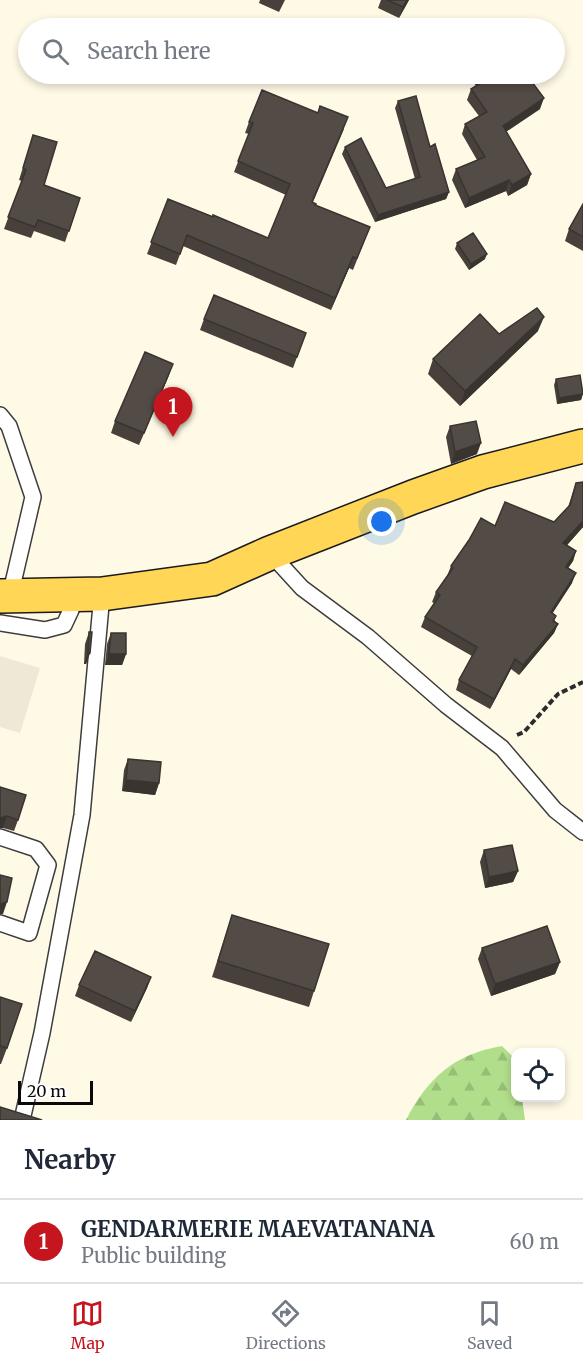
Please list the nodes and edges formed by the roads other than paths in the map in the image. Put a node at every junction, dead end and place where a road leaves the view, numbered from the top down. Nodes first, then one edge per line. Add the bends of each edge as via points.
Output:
1 (0, 415) edge
2 (583, 446) edge
3 (270, 553) junction
4 (87, 594) junction
5 (3, 605) edge
6 (583, 832) edge
7 (0, 837) edge
8 (0, 923) edge
9 (22, 1120) edge

1 - 5 lane via 9,426 33,497
2 - 3 main road via 483,472
3 - 4 main road via 212,579
3 - 6 lane via 302,588 502,748 555,810
4 - 5 main road
4 - 9 lane via 82,815
7 - 8 lane via 36,849 48,866 29,933

